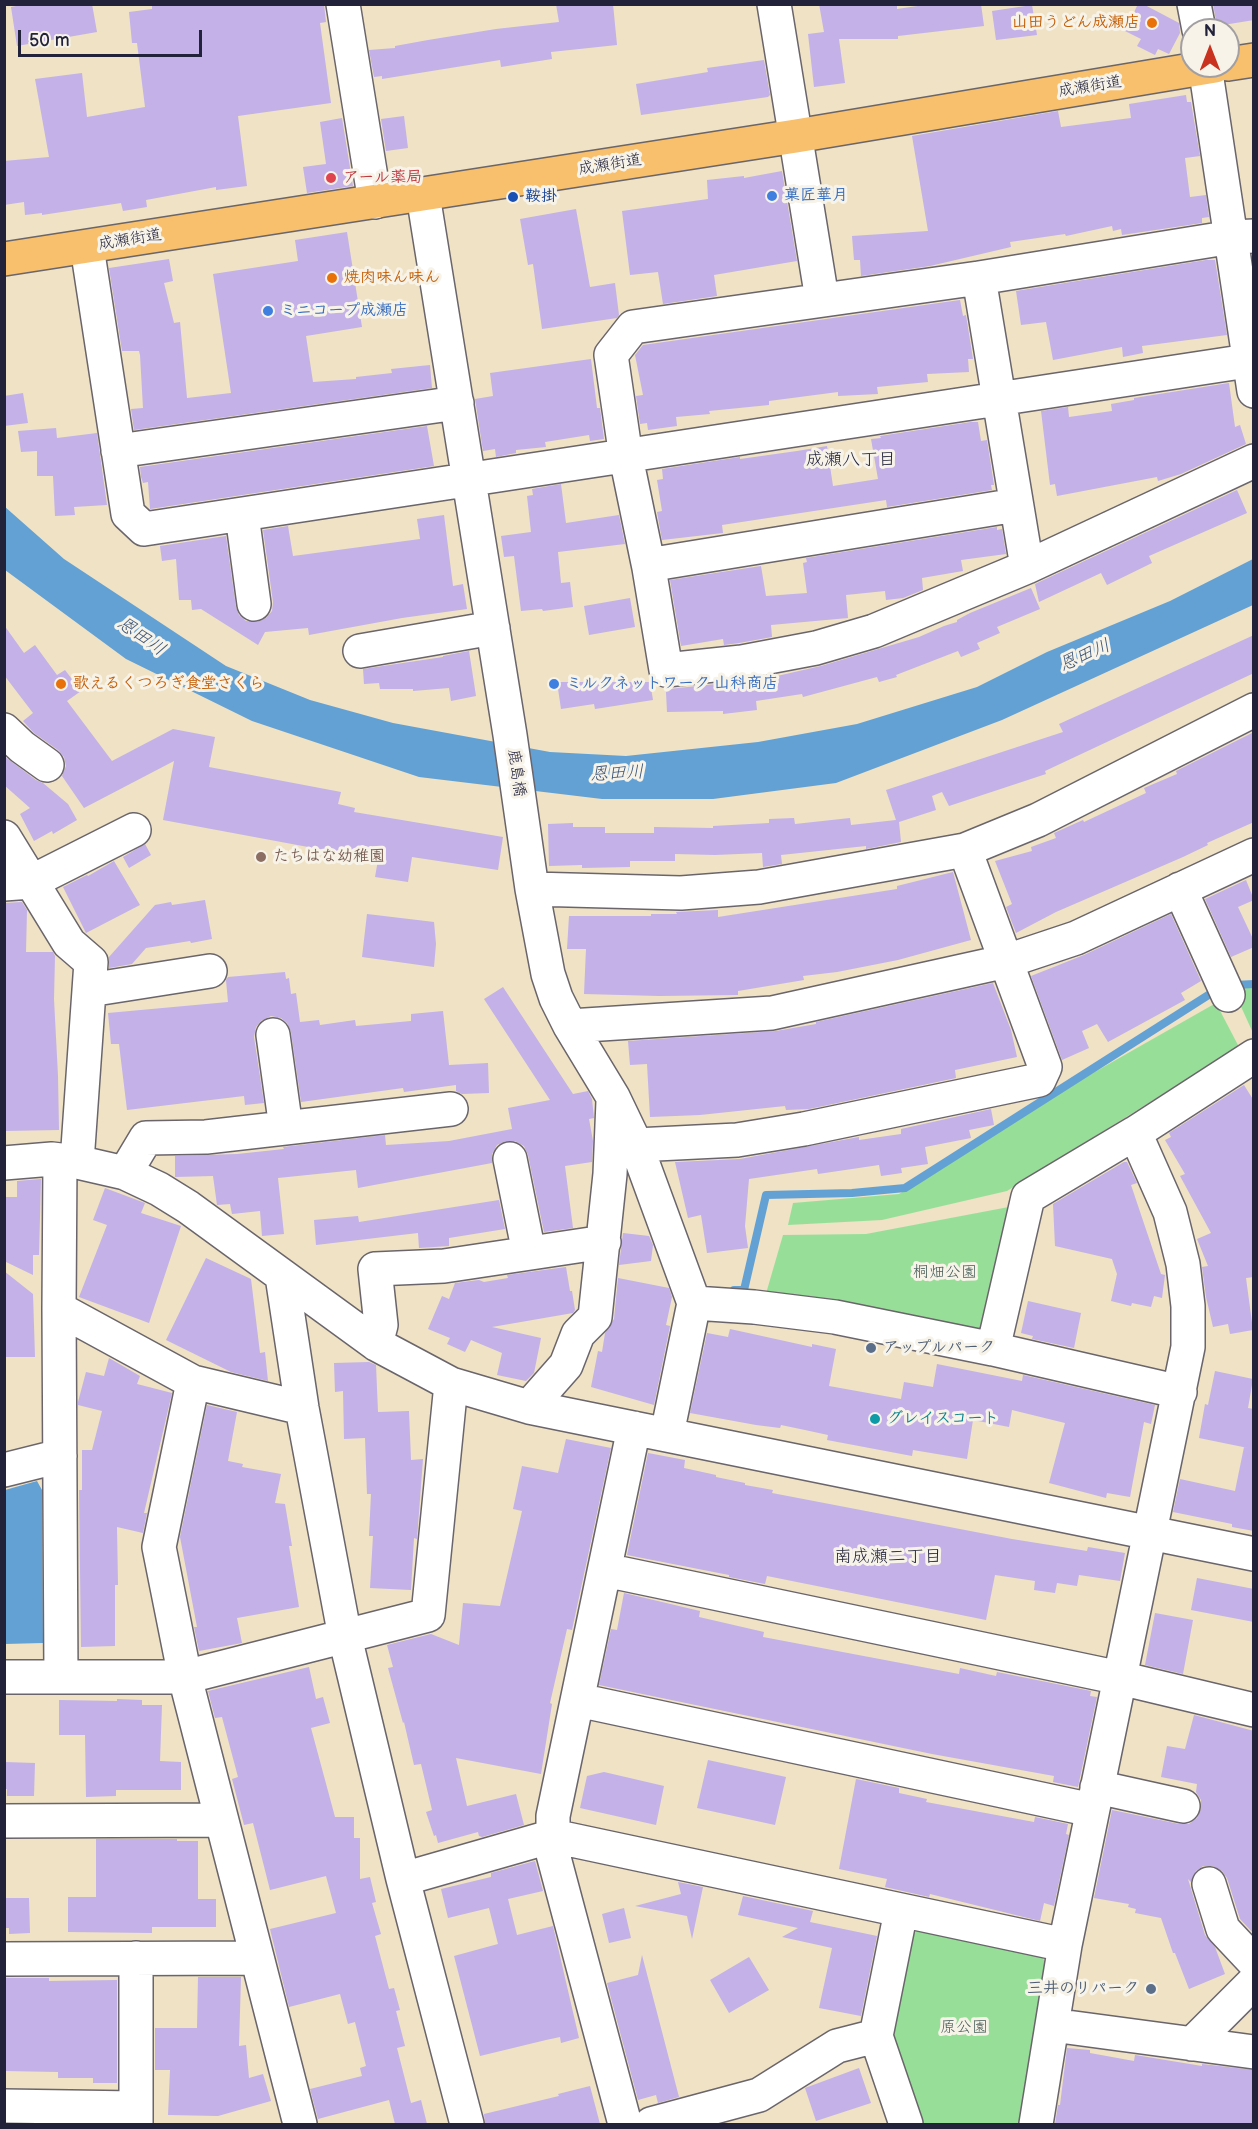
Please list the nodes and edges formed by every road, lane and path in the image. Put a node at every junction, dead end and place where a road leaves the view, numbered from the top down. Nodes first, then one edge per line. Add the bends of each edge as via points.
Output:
1 (342, 4) edge
2 (774, 4) edge
3 (1180, 72) edge
4 (1216, 78) edge
5 (795, 136) junction
6 (423, 195) junction
7 (375, 202) junction
8 (1243, 236) edge
9 (87, 247) junction
10 (4, 259) edge
11 (979, 278) junction
12 (822, 299) junction
13 (1252, 370) edge
14 (999, 398) junction
15 (457, 402) junction
16 (118, 451) junction
17 (626, 457) junction
18 (1254, 461) edge
19 (469, 479) junction
20 (1016, 505) junction
21 (242, 515) junction
22 (1027, 567) junction
23 (649, 568) junction
24 (254, 604) dead end
25 (493, 628) junction
26 (360, 651) dead end
27 (1254, 710) edge
28 (4, 730) edge
29 (47, 765) dead end
30 (134, 830) dead end
31 (4, 837) edge
32 (965, 849) junction
33 (1254, 855) edge
34 (18, 883) edge
35 (532, 889) junction
36 (1180, 889) junction
37 (1007, 961) junction
38 (192, 965) dead end
39 (89, 990) junction
40 (1228, 995) dead end
41 (570, 1026) junction
42 (273, 1035) dead end
43 (1254, 1056) edge
44 (613, 1097) junction
45 (451, 1109) dead end
46 (286, 1128) junction
47 (1135, 1133) junction
48 (636, 1146) junction
49 (510, 1159) dead end
50 (69, 1161) junction
51 (4, 1163) edge
52 (124, 1173) junction
53 (604, 1242) junction
54 (529, 1253) junction
55 (282, 1276) junction
56 (693, 1303) junction
57 (59, 1309) junction
58 (376, 1344) junction
59 (993, 1349) junction
60 (193, 1382) junction
61 (451, 1384) junction
62 (1180, 1392) junction
63 (530, 1407) junction
64 (302, 1408) junction
65 (634, 1428) junction
66 (667, 1434) junction
67 (60, 1456) junction
68 (4, 1470) edge
69 (1149, 1533) junction
70 (1254, 1554) edge
71 (605, 1570) junction
72 (345, 1637) junction
73 (4, 1677) edge
74 (62, 1677) junction
75 (185, 1677) junction
76 (1120, 1678) junction
77 (578, 1700) junction
78 (1254, 1710) edge
79 (1095, 1798) junction
80 (1183, 1806) dead end
81 (221, 1820) junction
82 (4, 1821) edge
83 (553, 1836) junction
84 (403, 1879) junction
85 (1209, 1884) dead end
86 (901, 1911) junction
87 (1065, 1945) junction
88 (136, 1958) junction
89 (256, 1958) junction
90 (4, 1959) edge
91 (1254, 1962) edge
92 (1254, 1982) edge
93 (1053, 2025) junction
94 (876, 2036) junction
95 (1192, 2044) junction
96 (1254, 2052) edge
97 (4, 2106) edge
98 (136, 2116) edge
99 (300, 2124) edge
100 (467, 2124) edge
101 (625, 2124) edge
102 (651, 2124) edge
103 (906, 2124) edge
104 (1036, 2124) edge

1 - 7 street
2 - 5 street
3 - 5 main road, 成瀬街道
4 - 8 street
5 - 6 main road, 成瀬街道
5 - 12 street
6 - 7 main road, 成瀬街道
6 - 15 street, 鹿島橋
7 - 9 main road, 成瀬街道
8 - 11 street
8 - 13 street
9 - 10 main road, 成瀬街道
9 - 16 street
11 - 12 street
11 - 14 street
12 - 17 street via 633,327 611,355
13 - 14 street
14 - 17 street
14 - 20 street
15 - 16 street
15 - 19 street, 鹿島橋
16 - 21 street via 128,514 144,529
17 - 19 street
17 - 23 street
18 - 22 street
19 - 21 street
19 - 25 street, 鹿島橋
20 - 22 street
20 - 23 street via 654,564
21 - 24 street
22 - 23 street via 874,631 816,648 742,662 666,670
25 - 26 street
25 - 35 street, 鹿島橋
27 - 32 street via 1038,820
28 - 29 street
30 - 34 street
31 - 34 street
32 - 35 street via 759,887 681,893
32 - 37 street
33 - 36 street
34 - 39 street via 69,943 91,962
35 - 41 street, 鹿島橋 via 548,974
36 - 37 street via 1076,938
36 - 40 street
37 - 41 street via 772,1013
37 - 48 street via 1045,1067 1039,1080 737,1140
38 - 39 street
39 - 50 street
41 - 44 street, 鹿島橋
42 - 46 street
43 - 47 street
44 - 48 street, 鹿島橋
44 - 53 street
45 - 46 street
46 - 52 street via 206,1137 146,1138
47 - 59 street via 1028,1197
47 - 62 street via 1170,1212 1183,1264 1188,1347
48 - 56 street, 鹿島橋
49 - 54 street
50 - 51 street
50 - 52 street
50 - 57 street
52 - 55 street via 188,1207
53 - 54 street
53 - 63 street via 595,1317 578,1334 566,1365
54 - 58 street via 444,1266 375,1269 381,1325
55 - 58 street
55 - 64 street
56 - 59 street via 835,1317
56 - 66 street
57 - 60 street
57 - 67 street
58 - 61 street
59 - 62 street
60 - 64 street
60 - 75 street via 159,1547
61 - 63 street
61 - 72 street via 428,1615
62 - 69 street
63 - 65 street
64 - 72 street
65 - 66 street
65 - 71 street
66 - 69 street
67 - 68 street
67 - 74 street
69 - 70 street
69 - 76 street
71 - 76 street
71 - 77 street
72 - 75 street
72 - 84 street
73 - 74 street
74 - 75 street
75 - 81 street
76 - 78 street
76 - 79 street
77 - 79 street
77 - 83 street via 553,1816
79 - 80 street
79 - 87 street
81 - 82 street
81 - 89 street
83 - 84 street
83 - 86 street
83 - 101 street via 553,1854
84 - 100 street
85 - 91 street via 1223,1929
86 - 87 street
86 - 94 street
87 - 93 street
88 - 89 street
88 - 90 street
88 - 98 street
89 - 99 street
92 - 95 street
93 - 95 street
93 - 104 street
94 - 102 street via 837,2046 759,2095
94 - 103 street
95 - 96 street
97 - 98 street

